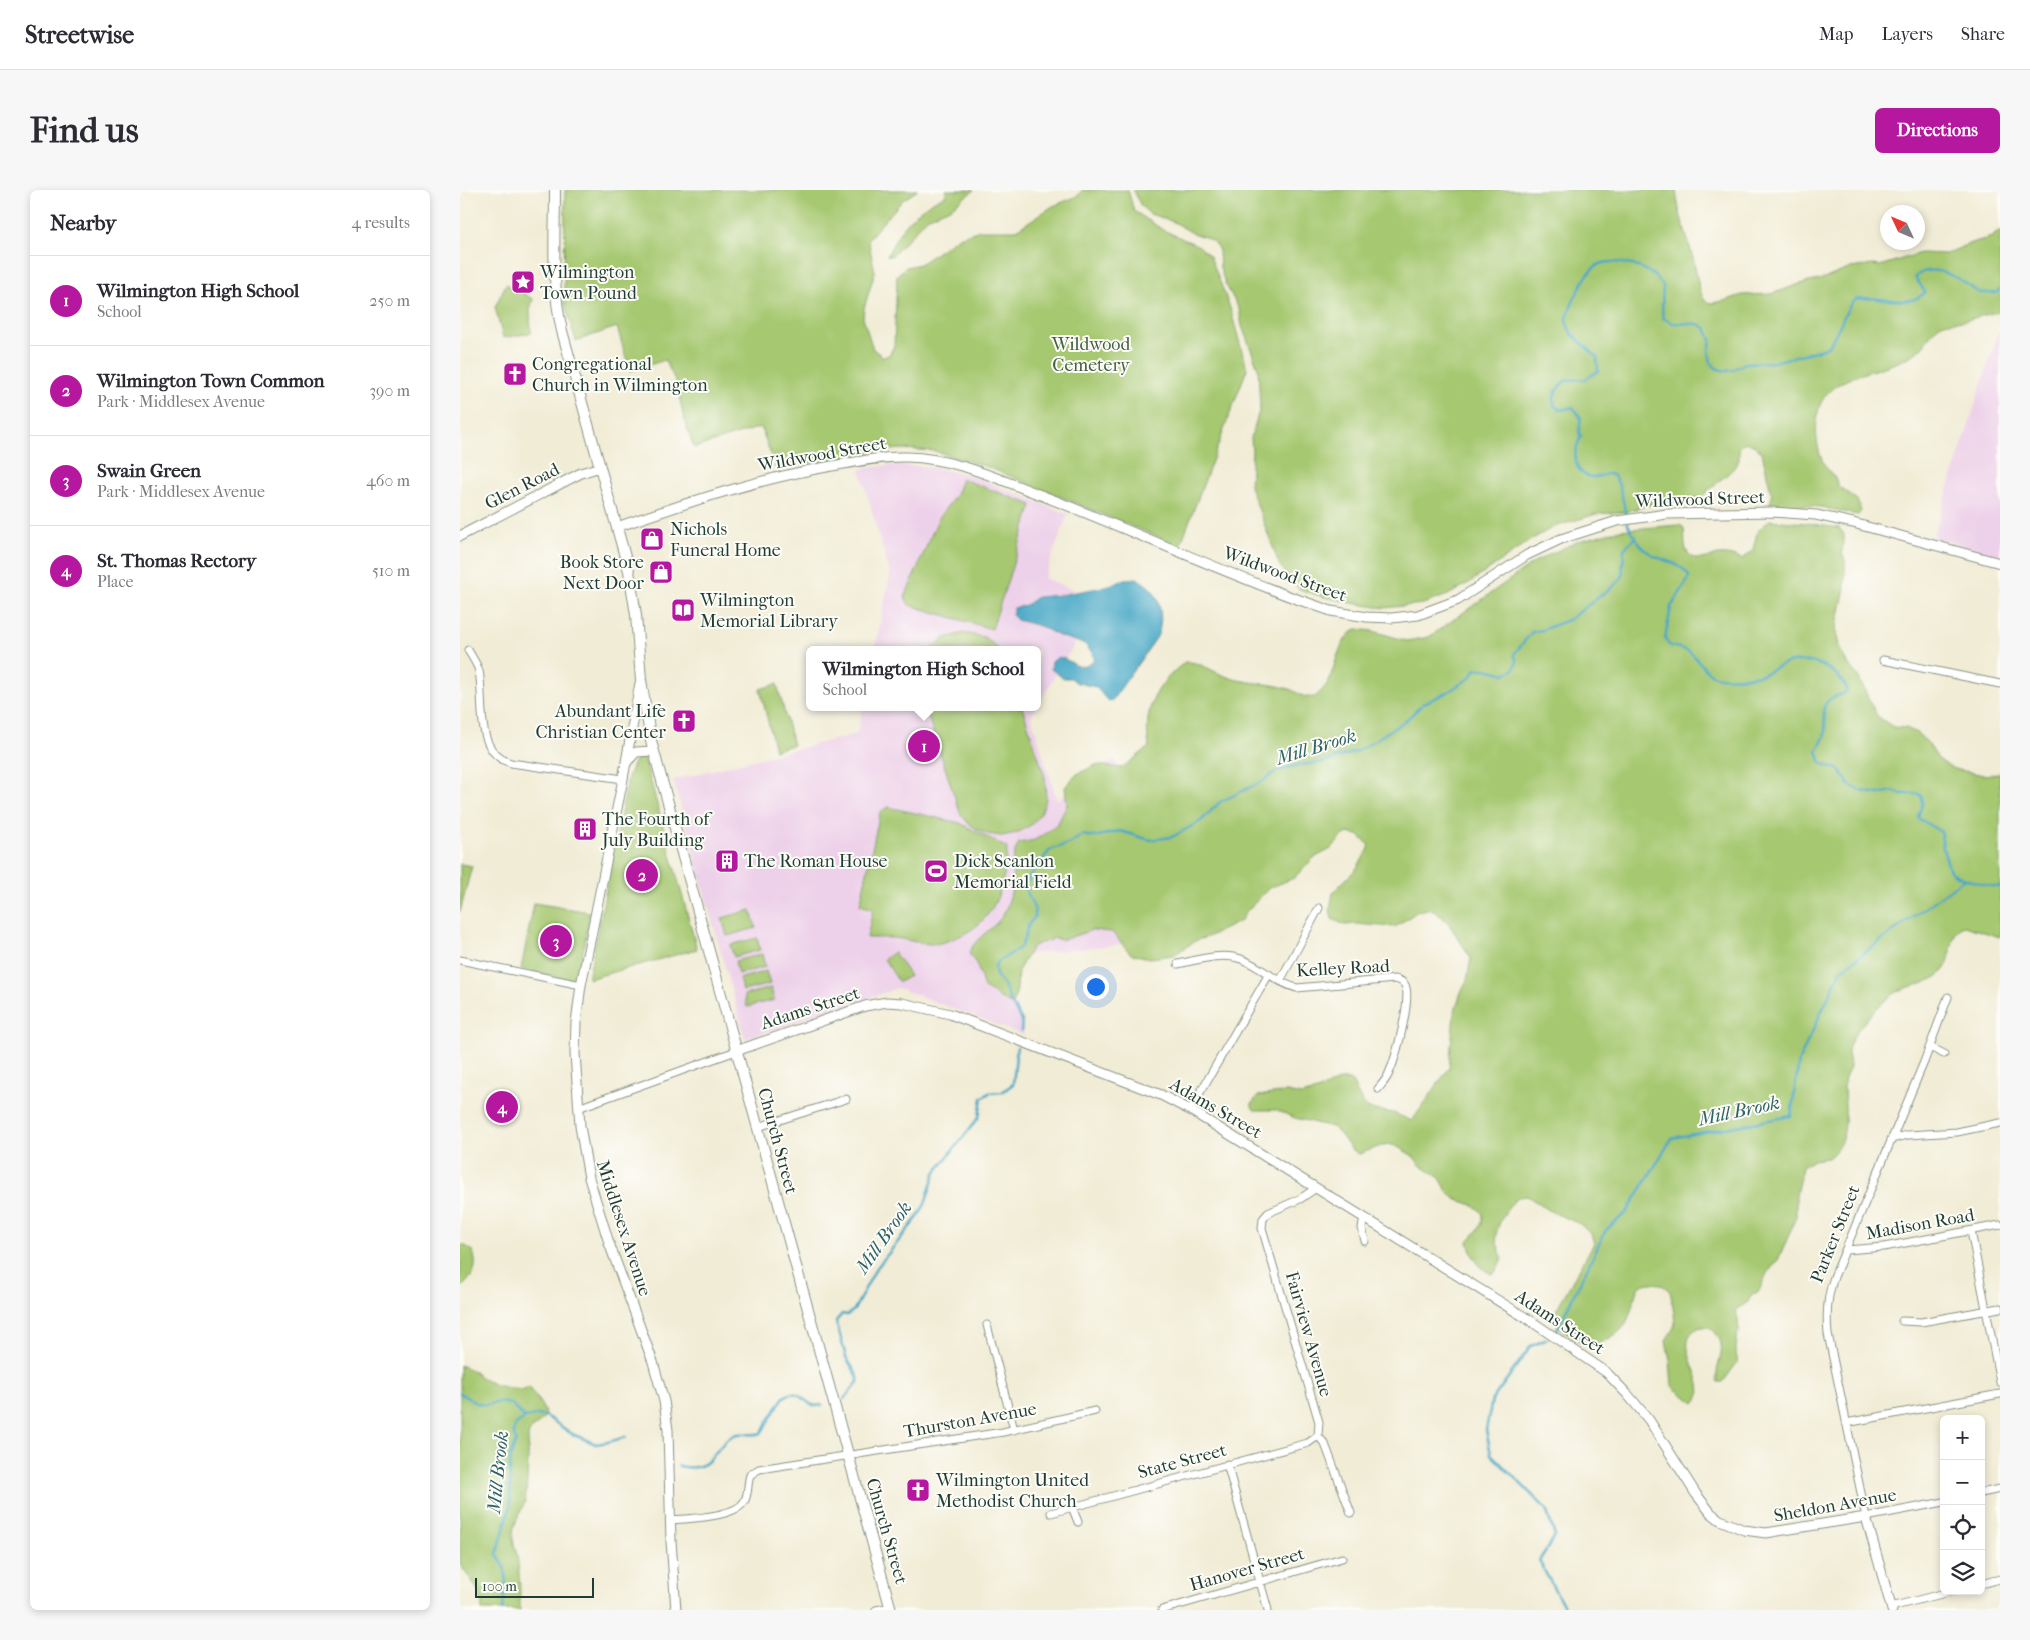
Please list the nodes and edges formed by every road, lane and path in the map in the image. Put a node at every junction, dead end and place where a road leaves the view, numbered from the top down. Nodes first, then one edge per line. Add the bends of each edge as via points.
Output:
1 (555, 190) edge
2 (600, 467) junction
3 (617, 527) junction
4 (460, 536) edge
5 (2000, 563) edge
6 (468, 650) dead end
7 (1883, 660) dead end
8 (641, 680) junction
9 (2000, 684) edge
10 (653, 751) junction
11 (626, 765) junction
12 (623, 779) junction
13 (1319, 908) dead end
14 (460, 960) edge
15 (1178, 964) dead end
16 (1269, 974) junction
17 (1280, 981) junction
18 (581, 985) junction
19 (1948, 997) dead end
20 (1930, 1047) junction
21 (736, 1050) junction
22 (1944, 1054) dead end
23 (1378, 1088) dead end
24 (846, 1099) dead end
25 (578, 1108) junction
26 (1190, 1110) junction
27 (2000, 1123) edge
28 (758, 1127) junction
29 (1891, 1139) junction
30 (1316, 1188) junction
31 (1364, 1218) junction
32 (2000, 1225) edge
33 (1971, 1231) junction
34 (1365, 1241) dead end
35 (1846, 1250) junction
36 (2000, 1308) edge
37 (1986, 1310) junction
38 (1902, 1321) dead end
39 (987, 1325) dead end
40 (2000, 1382) edge
41 (2000, 1394) edge
42 (1095, 1411) dead end
43 (1846, 1423) junction
44 (1014, 1430) junction
45 (1318, 1436) junction
46 (849, 1456) junction
47 (1227, 1464) junction
48 (2000, 1489) edge
49 (1985, 1492) edge
50 (1940, 1503) edge
51 (1072, 1507) junction
52 (1051, 1513) dead end
53 (1351, 1513) dead end
54 (1866, 1517) junction
55 (670, 1520) junction
56 (1078, 1522) dead end
57 (1732, 1526) joint
58 (1342, 1558) dead end
59 (2000, 1579) edge
60 (1260, 1581) junction
61 (1985, 1583) edge
62 (1940, 1595) edge
63 (891, 1608) edge
64 (1892, 1609) edge
65 (676, 1610) edge
66 (876, 1610) edge
67 (1162, 1610) edge
68 (1268, 1610) edge

1 - 2 main road, Middlesex Avenue via 556,302
2 - 3 main road, Middlesex Avenue
2 - 4 street, Glen Road via 581,473
3 - 5 street, Wildwood Street via 717,492 805,471 906,457 934,459 982,472 1294,598 1367,618 1426,613 1448,605 1548,544 1574,533 1617,520 1667,514 1742,512 1816,515
3 - 8 main road, Middlesex Avenue via 634,602
6 - 12 street via 478,670 486,739 499,758 511,763
7 - 9 street
8 - 10 main road, Church Street
8 - 11 street, Middlesex Avenue
10 - 11 street via 636,752
10 - 21 main road, Church Street
11 - 12 street, Middlesex Avenue
12 - 18 street, Middlesex Avenue
13 - 17 street
14 - 18 street
15 - 16 street, Kelley Road via 1236,957
16 - 17 street, Kelley Road
16 - 26 street
17 - 23 street, Kelley Road via 1300,988 1395,979 1404,983 1402,1035 1387,1077
18 - 25 street, Middlesex Avenue via 575,1036
19 - 20 street, Parker Street
20 - 22 street
20 - 29 street, Parker Street
21 - 25 street, Adams Street
21 - 26 street, Adams Street via 865,1006 902,1003 950,1014 1146,1088
21 - 28 main road, Church Street
24 - 28 street
25 - 55 street, Middlesex Avenue via 592,1189 661,1390 668,1430
26 - 30 street, Adams Street
27 - 29 street via 1957,1132
28 - 46 main road, Church Street
29 - 35 street, Parker Street
30 - 31 street, Adams Street
30 - 45 street, Fairview Avenue via 1300,1200 1268,1213 1262,1225 1319,1422
31 - 34 street
31 - 57 street, Adams Street via 1531,1321 1606,1372 1649,1420 1703,1504
32 - 33 street, Madison Road
33 - 35 street, Madison Road via 1878,1248
33 - 37 street
35 - 43 street, Parker Street via 1832,1282 1827,1310 1828,1334
36 - 37 street
37 - 38 street via 1921,1322
37 - 40 street
39 - 44 street
41 - 43 street
42 - 44 street, Thurston Avenue
43 - 54 street, Parker Street
44 - 46 street, Thurston Avenue
45 - 47 street, State Street via 1308,1443
45 - 53 street, Fairview Avenue via 1325,1444
46 - 55 street, Thurston Avenue via 759,1469 750,1476 745,1499 737,1509
46 - 63 main road, Church Street
47 - 51 street, State Street
47 - 60 street
48 - 49 street
50 - 54 street, Sheldon Avenue
51 - 52 street, State Street
51 - 56 street
54 - 57 street, Sheldon Avenue via 1766,1533
54 - 64 street, Parker Street
55 - 65 street, Middlesex Avenue
58 - 60 street, Hanover Street
59 - 61 street
60 - 67 street, Hanover Street
60 - 68 street
62 - 64 street
63 - 66 street

